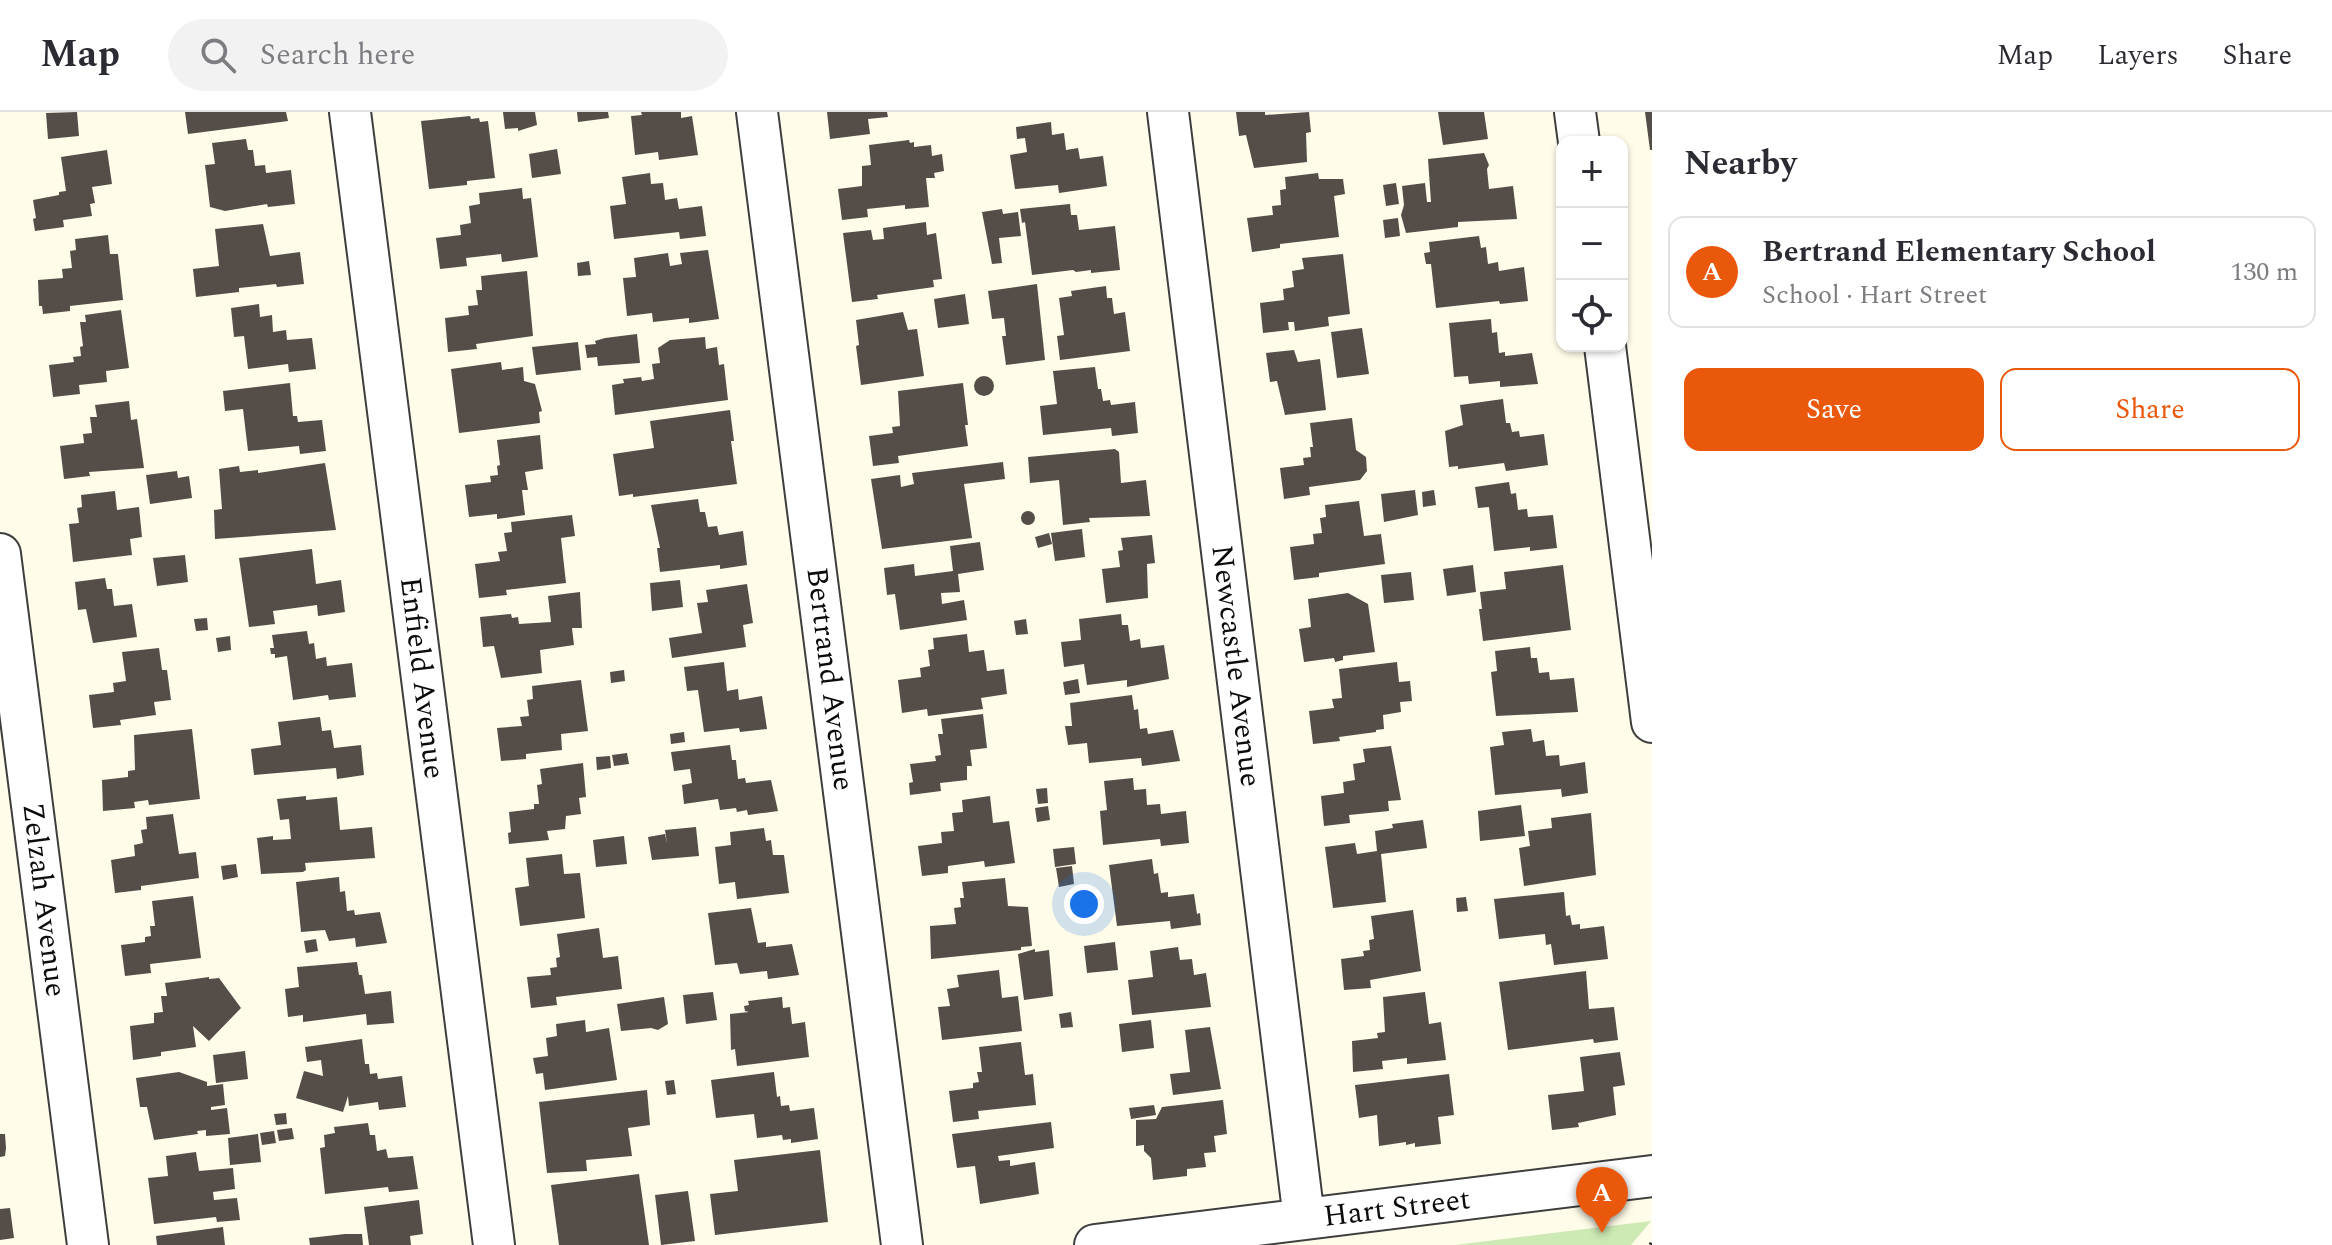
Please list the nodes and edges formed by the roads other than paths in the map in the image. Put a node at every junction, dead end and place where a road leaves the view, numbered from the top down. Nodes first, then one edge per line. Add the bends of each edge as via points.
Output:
1 (350, 112) edge
2 (757, 112) edge
3 (1168, 112) edge
4 (1575, 112) edge
5 (1578, 136) edge
6 (1606, 352) edge
7 (0, 554) edge
8 (1652, 722) edge
9 (1652, 1176) edge
10 (1304, 1219) junction
11 (88, 1245) edge
12 (494, 1245) edge
13 (902, 1245) edge
14 (1095, 1245) edge

1 - 12 street, Enfield Avenue
2 - 13 street, Bertrand Avenue
3 - 10 street, Newcastle Avenue
4 - 5 street
6 - 8 street
7 - 11 street, Zelzah Avenue
9 - 10 street, Hart Street
10 - 14 street, Hart Street

